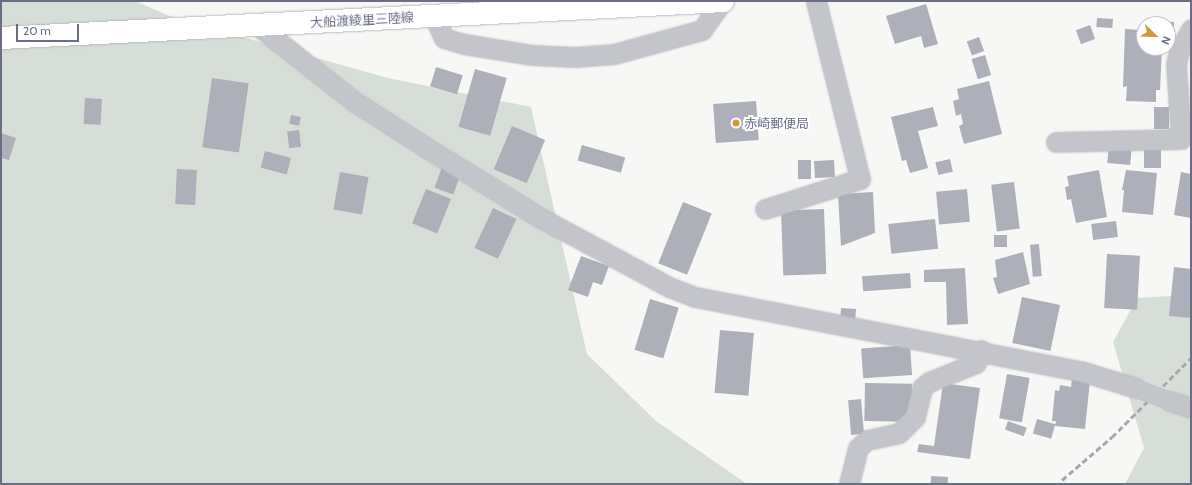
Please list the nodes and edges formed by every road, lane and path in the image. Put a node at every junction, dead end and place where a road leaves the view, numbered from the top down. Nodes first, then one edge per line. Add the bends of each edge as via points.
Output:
1 (722, 1) edge
2 (816, 1) edge
3 (434, 16) junction
4 (257, 25) junction
5 (1191, 29) edge
6 (1, 38) edge
7 (1056, 142) dead end
8 (765, 209) dead end
9 (981, 350) junction
10 (1191, 408) edge
11 (849, 484) edge

1 - 3 main road, 大船渡綾里三陸線
1 - 3 street via 702,30 614,54 574,57 533,55 464,44 444,38
2 - 8 street via 860,179
3 - 4 main road, 大船渡綾里三陸線
4 - 6 main road, 大船渡綾里三陸線
4 - 9 street via 355,102 427,148 539,217 669,287 695,297
5 - 7 street via 1179,51 1176,64 1180,139
9 - 10 street, bridge via 1081,371
9 - 11 street via 976,363 929,382 922,388 915,417 899,433 867,440 858,448

